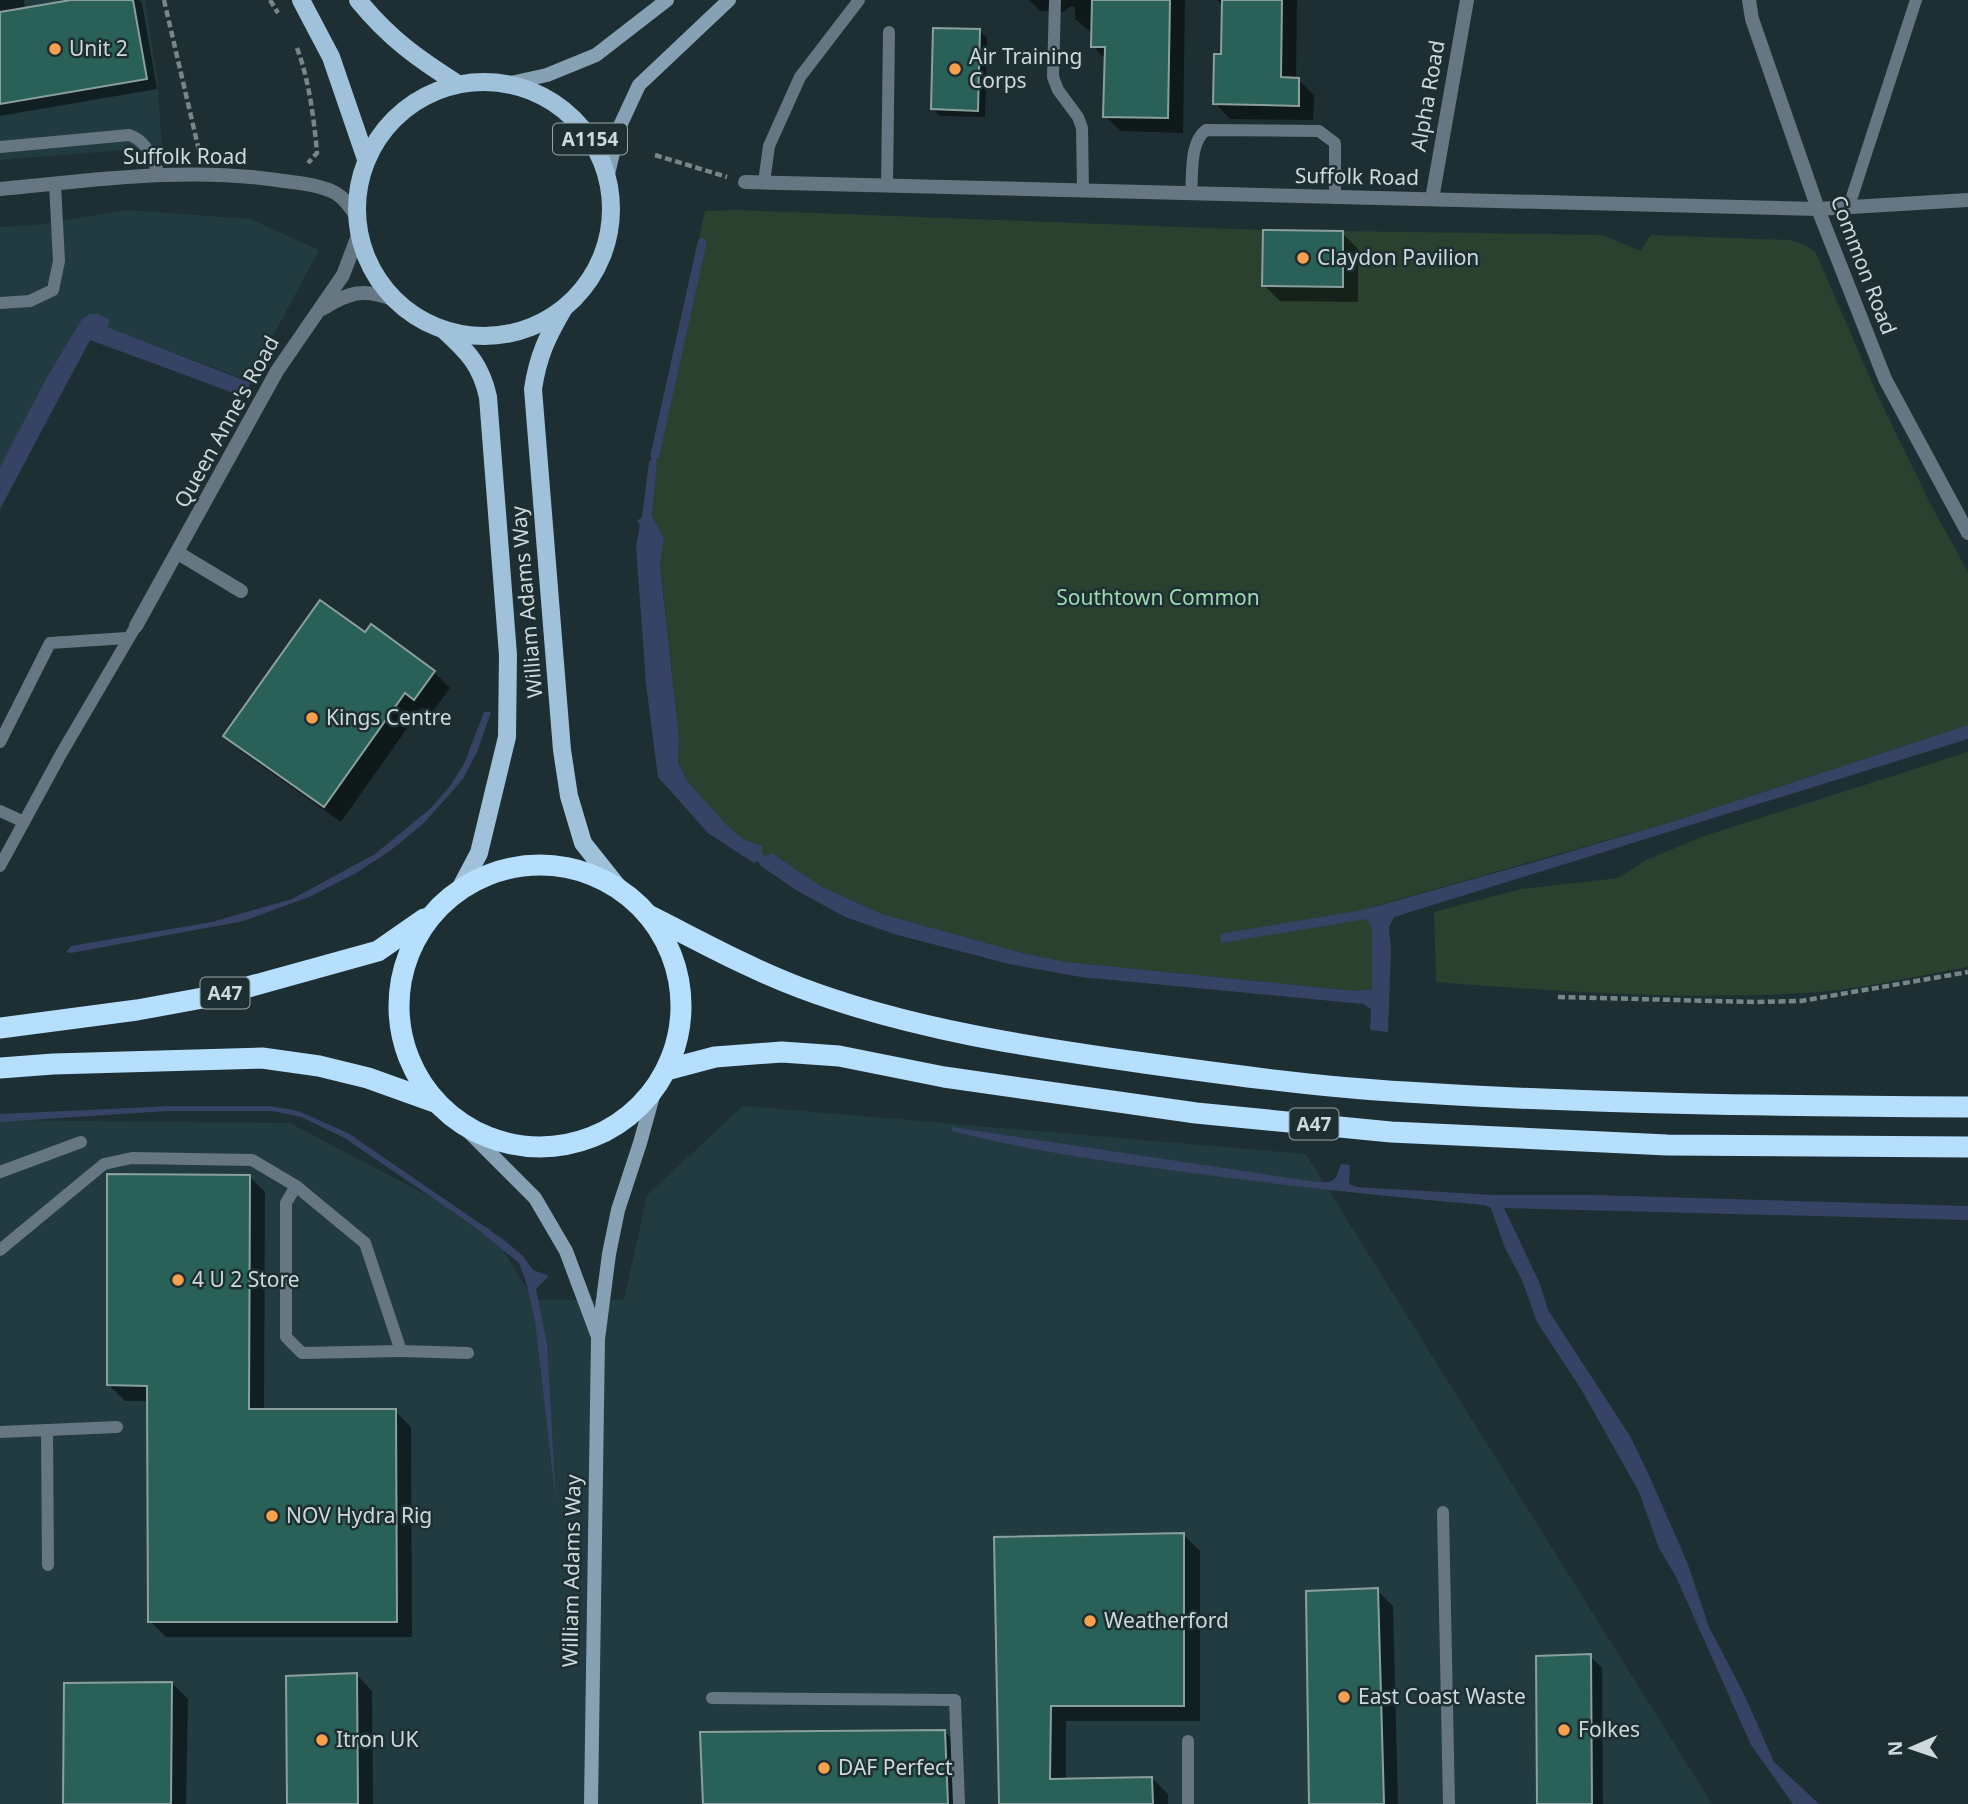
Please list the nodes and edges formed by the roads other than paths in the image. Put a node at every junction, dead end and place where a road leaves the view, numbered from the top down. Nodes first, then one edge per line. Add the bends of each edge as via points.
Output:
1 (301, 0) edge
2 (358, 0) edge
3 (667, 0) edge
4 (729, 0) edge
5 (859, 0) edge
6 (1055, 0) edge
7 (1467, 0) edge
8 (1749, 0) edge
9 (1916, 0) edge
10 (889, 32) dead end
11 (458, 84) junction
12 (507, 84) junction
13 (0, 147) edge
14 (366, 159) junction
15 (608, 174) junction
16 (160, 175) junction
17 (745, 182) road end
18 (764, 182) junction
19 (55, 184) junction
20 (887, 186) junction
21 (0, 189) edge
22 (1083, 191) junction
23 (1191, 194) junction
24 (1335, 198) junction
25 (1432, 199) junction
26 (1968, 200) edge
27 (1818, 209) junction
28 (1847, 209) junction
29 (358, 225) junction
30 (393, 299) junction
31 (0, 303) edge
32 (565, 307) junction
33 (315, 313) junction
34 (444, 330) junction
35 (1968, 533) edge
36 (178, 553) junction
37 (241, 591) dead end
38 (136, 626) joint
39 (127, 638) junction
40 (0, 742) edge
41 (0, 811) edge
42 (24, 822) junction
43 (0, 866) edge
44 (618, 887) junction
45 (460, 889) junction
46 (434, 912) junction
47 (648, 915) junction
48 (0, 1028) edge
49 (0, 1068) edge
50 (666, 1070) junction
51 (655, 1089) junction
52 (435, 1102) junction
53 (1968, 1107) edge
54 (460, 1123) junction
55 (81, 1142) dead end
56 (1968, 1147) edge
57 (0, 1172) edge
58 (296, 1186) junction
59 (0, 1250) edge
60 (598, 1339) junction
61 (401, 1351) junction
62 (468, 1353) dead end
63 (117, 1427) dead end
64 (47, 1430) junction
65 (0, 1432) edge
66 (1443, 1512) dead end
67 (48, 1565) dead end
68 (712, 1698) dead end
69 (1188, 1741) dead end
70 (591, 1804) edge
71 (959, 1804) edge
72 (1188, 1804) edge
73 (1450, 1804) edge

1 - 14 main road via 331,57
2 - 11 main road via 414,57
3 - 12 street via 596,55 547,75
4 - 15 street via 639,85 619,128
5 - 18 lane via 800,77 769,146
6 - 22 lane via 1054,77 1082,128
7 - 25 street, Alpha Road
8 - 27 street, Common Road
9 - 28 lane
10 - 20 lane
11 - 12 main road, A1154
11 - 14 main road, A1154 via 403,110 382,132
12 - 15 main road, A1154 via 540,95 569,114 591,141
13 - 16 lane via 129,135 146,146
14 - 29 main road, A1154 via 358,187
15 - 32 main road, A1154 via 613,205 606,244 590,279
16 - 19 street, Suffolk Road
16 - 29 street, Suffolk Road via 266,178 328,189 346,201
17 - 18 street, Suffolk Road
18 - 20 street, Suffolk Road
19 - 21 street, Suffolk Road
19 - 31 lane via 59,261 53,290 30,301
20 - 22 street, Suffolk Road
22 - 23 street, Suffolk Road
23 - 24 street, Suffolk Road
23 - 24 lane via 1194,152 1206,130 1319,131 1335,143
24 - 25 street, Suffolk Road
25 - 27 street, Suffolk Road
26 - 28 street, Suffolk Road
27 - 28 street, Suffolk Road
27 - 35 street, Common Road via 1885,379
29 - 30 main road, A1154 via 366,257
29 - 33 street, Queen Anne's Road via 343,275
30 - 33 street, Queen Anne's Road via 359,292
30 - 34 main road, A1154
32 - 34 main road, A1154 via 528,328 486,337
32 - 44 main road, William Adams Way / A1154 via 546,339 533,388 562,750 583,843
33 - 36 street, Queen Anne's Road via 277,371
34 - 45 main road, William Adams Way / A1154 via 468,352 483,376 488,397 508,655 507,737 479,853
36 - 37 street
36 - 38 street, Queen Anne's Road
38 - 39 lane
39 - 40 lane via 50,643
39 - 42 lane
41 - 42 lane
42 - 43 lane
44 - 45 highway via 580,870 539,864 498,870
44 - 47 highway
45 - 46 highway
46 - 48 highway, A47 via 378,951 291,976 137,1010
46 - 52 highway via 411,946 399,986 400,1028 412,1068
47 - 50 highway via 670,950 680,989 679,1031
47 - 53 highway, A47 via 799,988 873,1012 1057,1051 1404,1092 1643,1103
49 - 52 highway via 262,1058 368,1077
50 - 51 highway
50 - 56 highway, A47 via 715,1057 782,1052 839,1056 944,1077 1196,1113 1391,1132 1667,1145
51 - 54 highway via 630,1115 599,1135 564,1146 528,1147 492,1140
51 - 60 street, William Adams Way via 618,1210
52 - 54 highway
54 - 60 street, William Adams Way via 536,1198 566,1251
55 - 57 lane
58 - 59 lane via 252,1160 132,1158 104,1164
58 - 61 lane via 365,1243
58 - 61 lane via 286,1203 286,1337 302,1353
60 - 70 street, William Adams Way
61 - 62 lane
63 - 64 lane
64 - 65 lane
64 - 67 lane
66 - 73 lane
68 - 71 lane via 956,1700
69 - 72 lane

